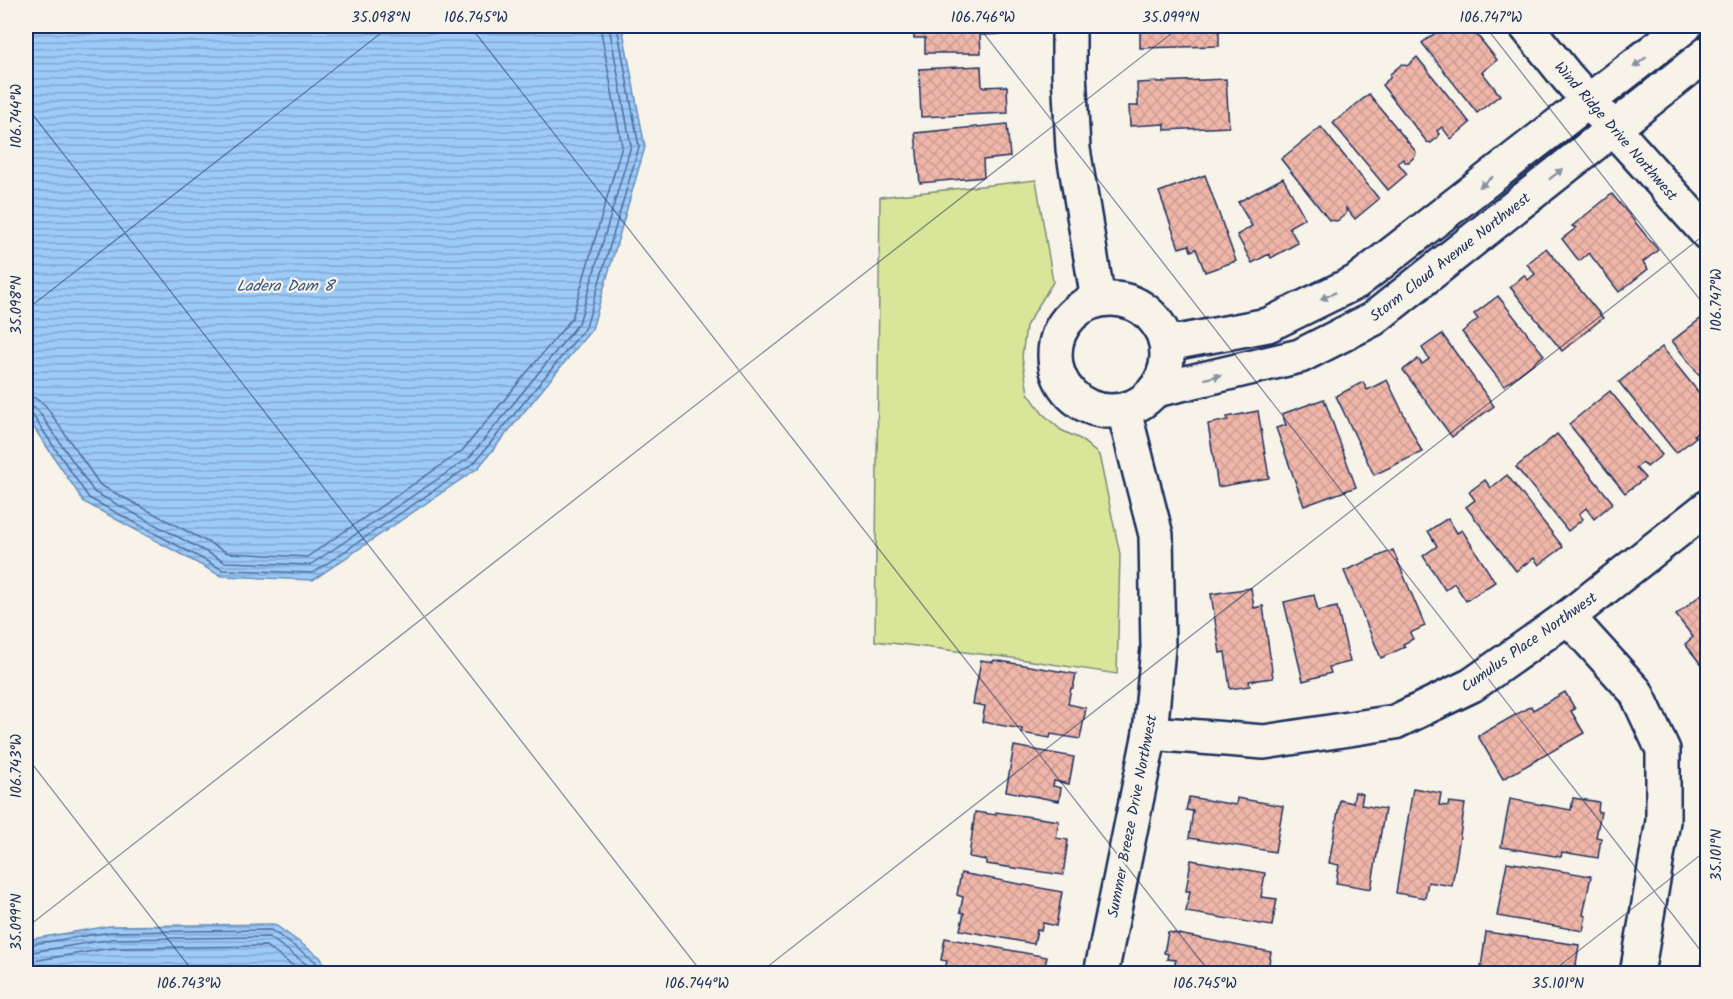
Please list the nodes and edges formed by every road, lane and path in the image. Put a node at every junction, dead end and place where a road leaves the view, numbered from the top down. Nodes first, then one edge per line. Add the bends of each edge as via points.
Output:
1 (1070, 26) edge
2 (1526, 26) edge
3 (1686, 26) edge
4 (1707, 53) edge
5 (1589, 101) junction
6 (1613, 129) junction
7 (1707, 234) edge
8 (1098, 300) junction
9 (1167, 344) junction
10 (1156, 390) junction
11 (1124, 411) junction
12 (1707, 507) edge
13 (1568, 617) junction
14 (1150, 733) junction
15 (1101, 974) edge
16 (1637, 974) edge

1 - 8 street via 1073,149
2 - 5 street, Wind Ridge Drive Northwest
3 -> 5 street
4 - 6 street, Storm Cloud Avenue Northwest
5 - 6 street, Wind Ridge Drive Northwest
5 -> 9 street via 1356,282 1268,325
6 - 7 street, Wind Ridge Drive Northwest
10 -> 6 street, Storm Cloud Avenue Northwest via 1300,356 1373,319
8 - 9 street via 1135,303 1152,315
8 - 11 street via 1077,309 1061,328 1055,366 1064,388 1077,401 1094,409
9 - 10 street via 1166,370
10 - 11 street
11 - 14 street, Summer Breeze Drive Northwest via 1156,535 1158,648
12 - 13 street, Cumulus Place Northwest
13 - 14 street, Cumulus Place Northwest via 1472,685 1395,722 1264,742
13 - 16 street via 1636,692 1663,750 1663,821
14 - 15 street, Summer Breeze Drive Northwest

